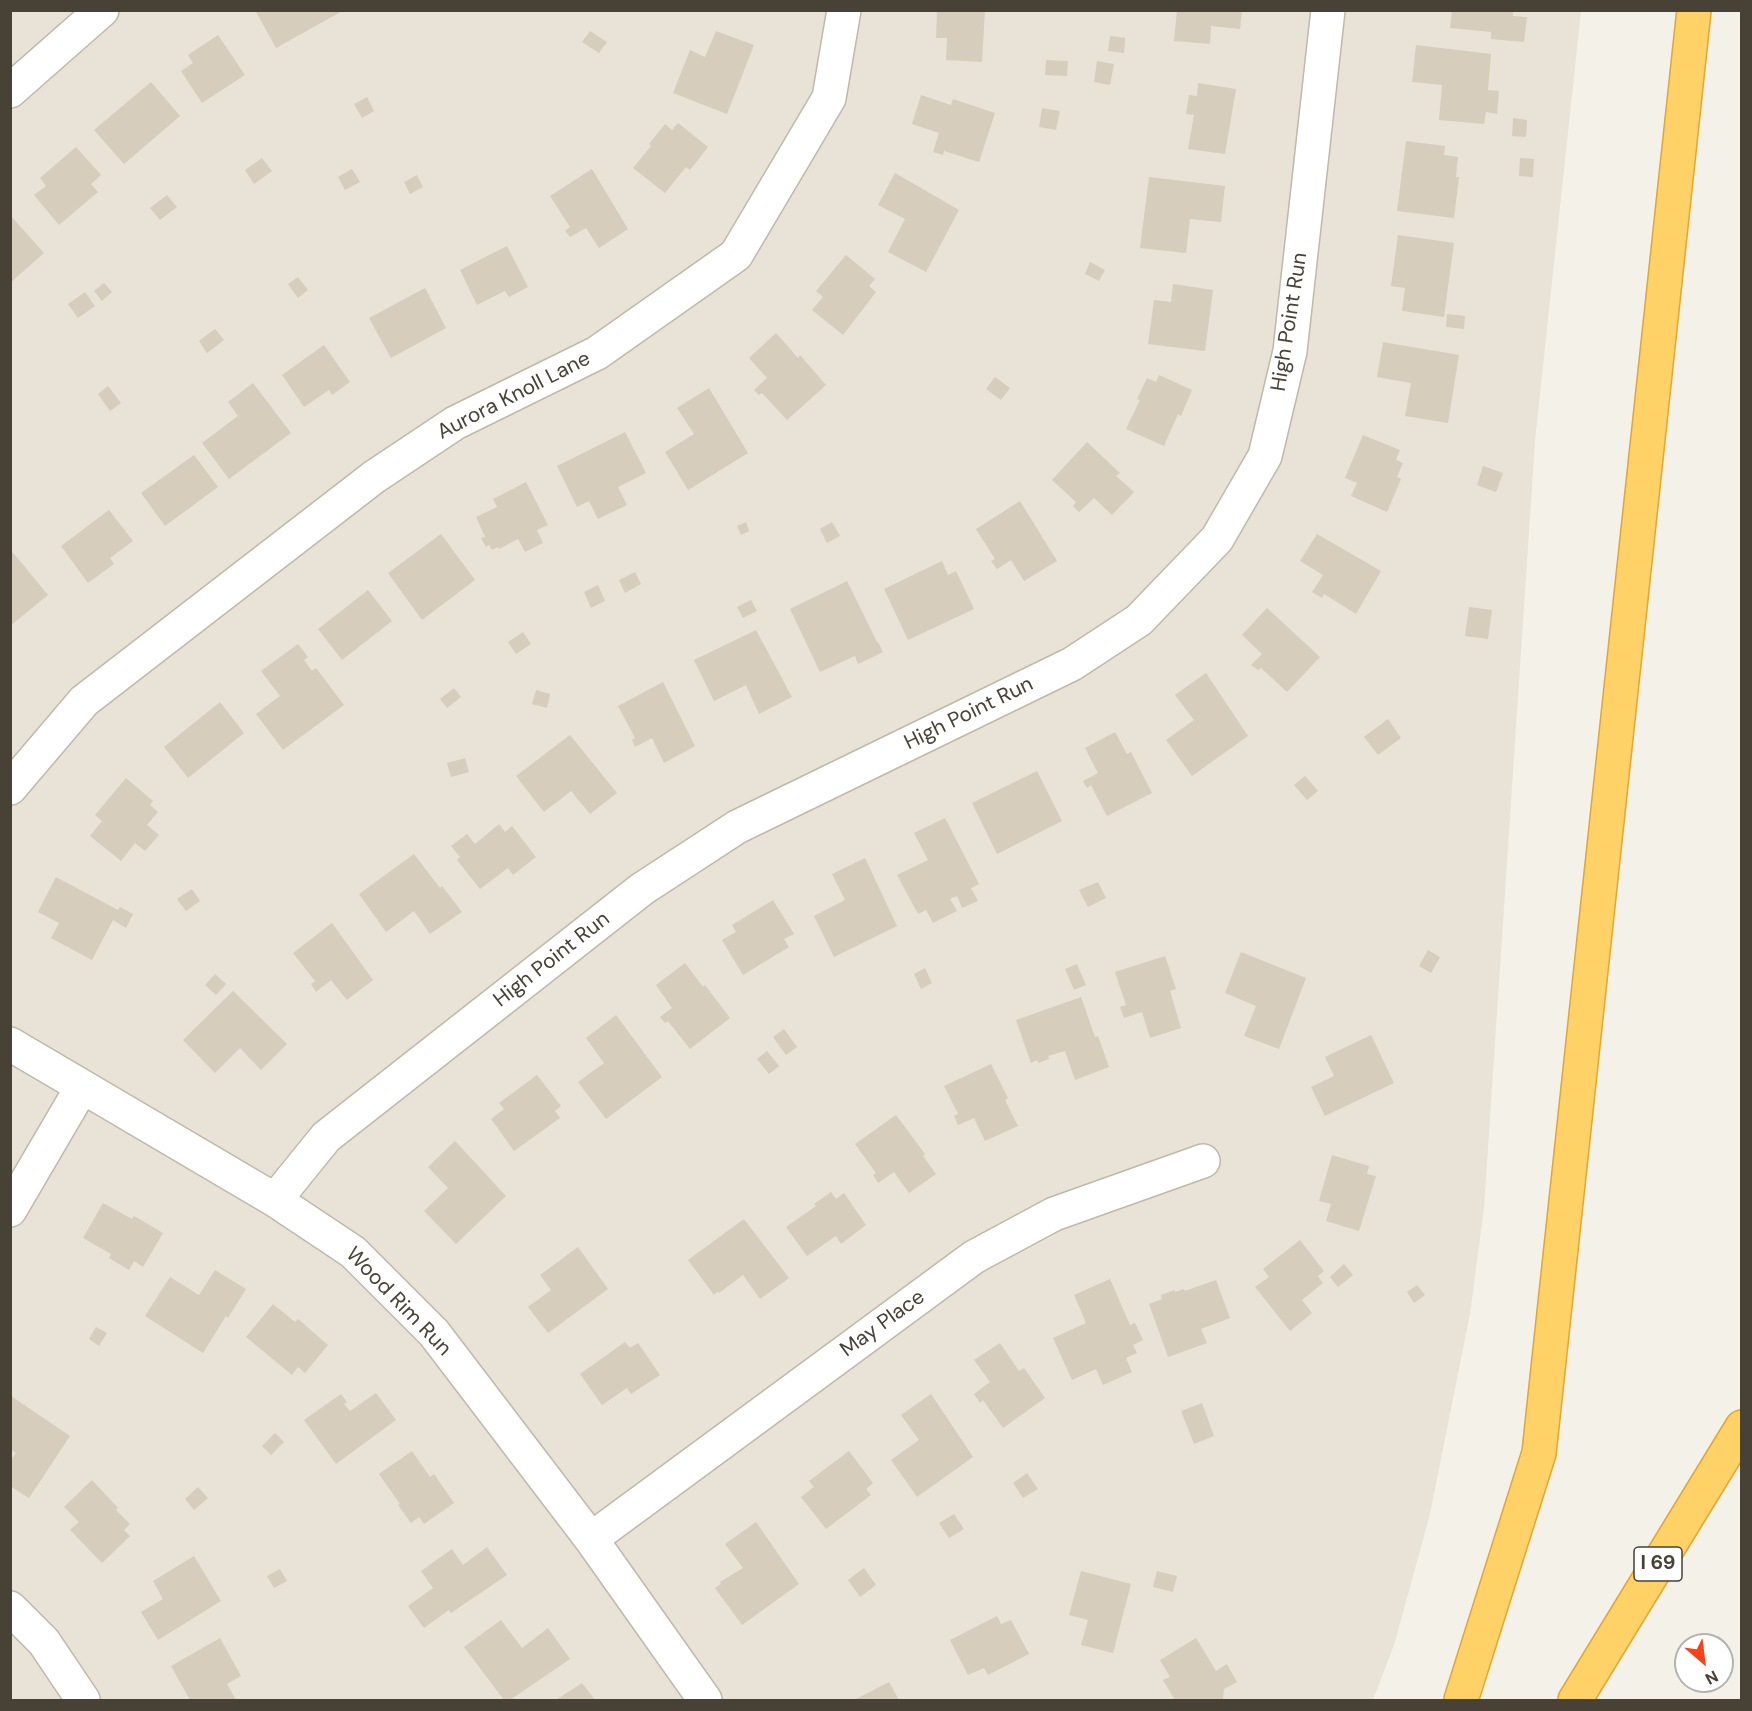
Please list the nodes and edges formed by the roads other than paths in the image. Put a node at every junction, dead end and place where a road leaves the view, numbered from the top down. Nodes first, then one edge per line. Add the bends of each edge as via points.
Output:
1 (102, 10) edge
2 (844, 10) edge
3 (1328, 10) edge
4 (1694, 10) edge
5 (10, 91) edge
6 (10, 788) edge
7 (10, 1044) edge
8 (82, 1088) junction
9 (1203, 1161) dead end
10 (275, 1200) junction
11 (10, 1210) edge
12 (1742, 1427) edge
13 (591, 1539) junction
14 (10, 1608) edge
15 (83, 1701) edge
16 (705, 1701) edge
17 (1461, 1701) edge
18 (1575, 1701) edge

1 - 5 street
2 - 6 street, Aurora Knoll Lane via 829,98 736,255 597,353 454,423 374,477 84,701
3 - 10 street, High Point Run via 1290,351 1265,456 1217,539 1139,620 1072,664 737,827 642,889 326,1137
4 - 17 highway via 1539,1453
7 - 8 street, Wood Rim Run
8 - 10 street, Wood Rim Run
8 - 11 street
9 - 13 street, May Place via 1054,1214 974,1257
10 - 13 street, Wood Rim Run via 353,1252 434,1333
12 - 18 highway, I 69
13 - 16 street, Wood Rim Run
14 - 15 street via 44,1642

